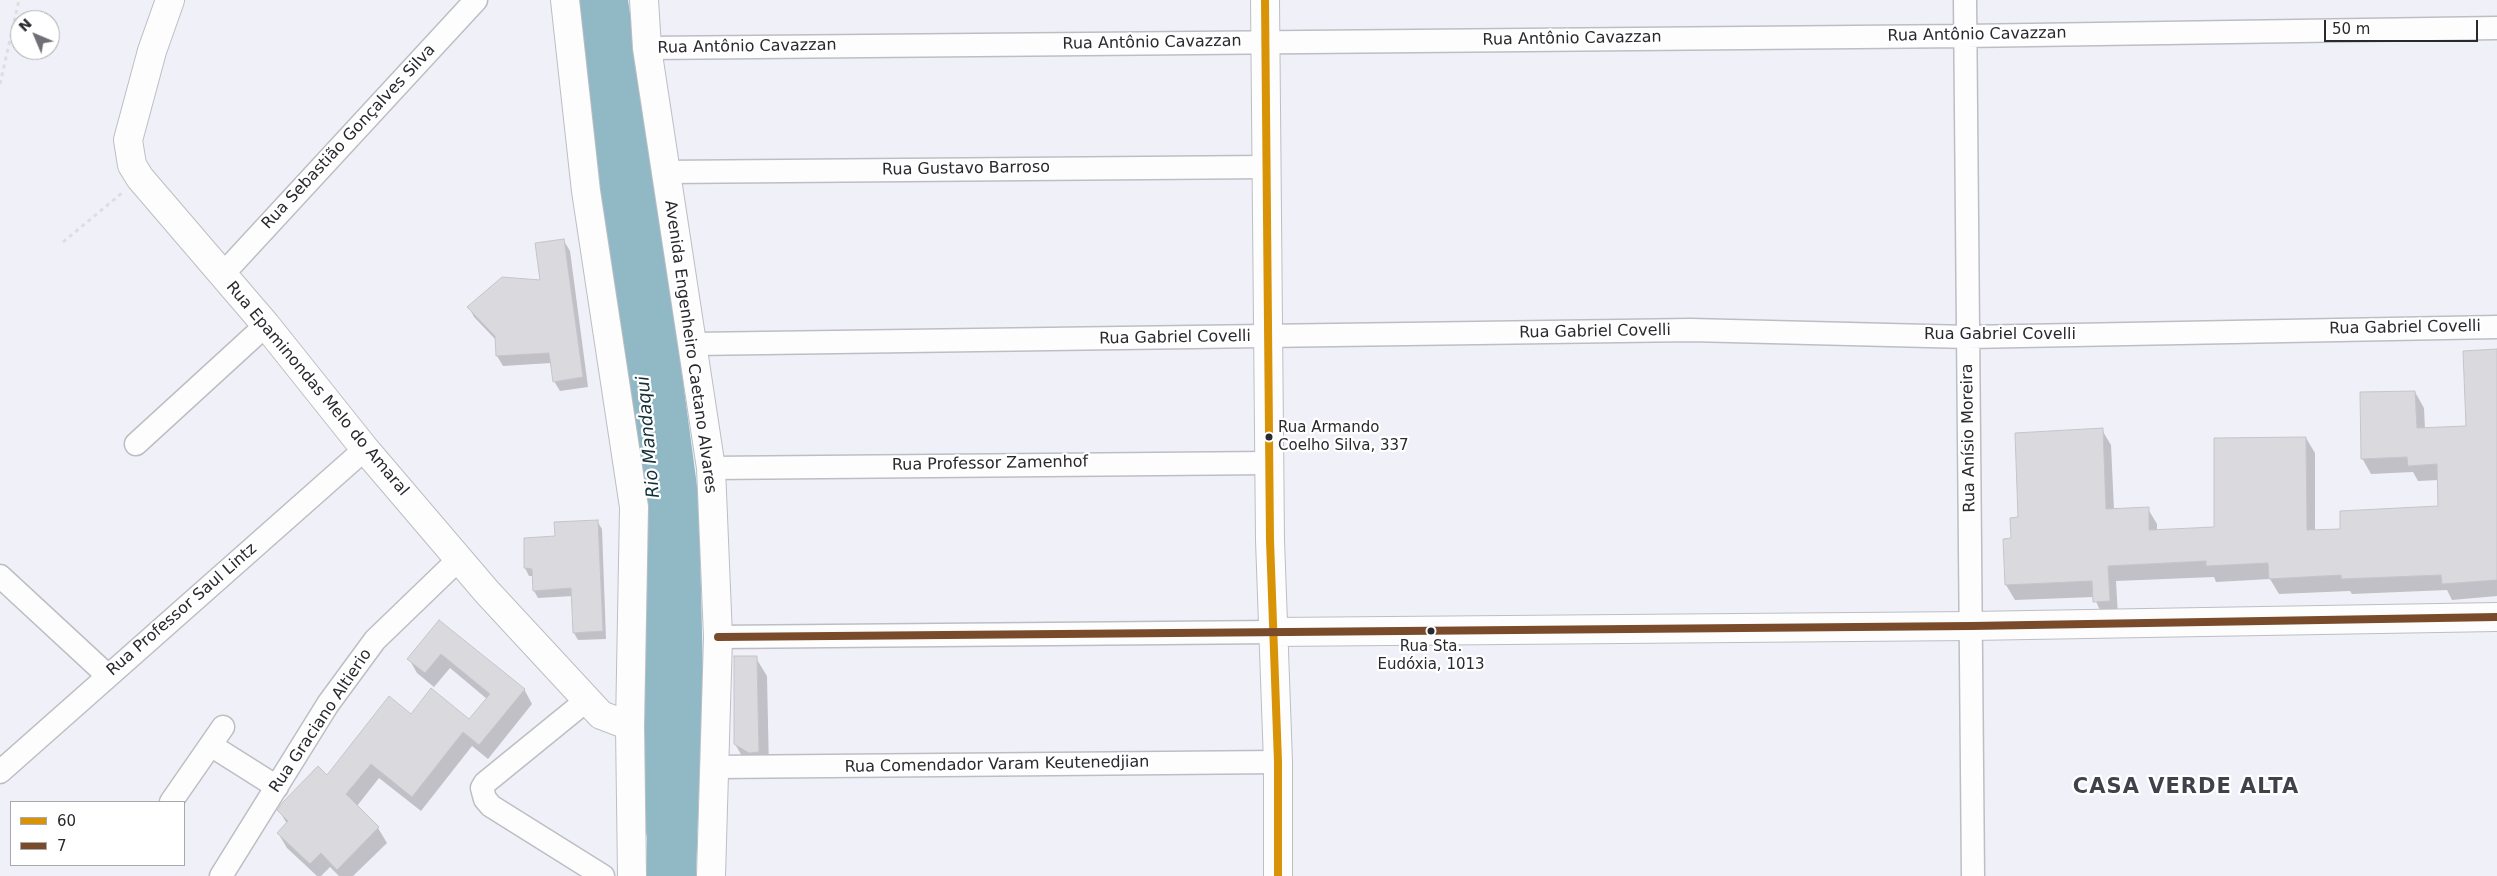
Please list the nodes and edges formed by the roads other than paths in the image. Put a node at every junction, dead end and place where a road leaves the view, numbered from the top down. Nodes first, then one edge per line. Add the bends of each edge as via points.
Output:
1 (170, 0) edge
2 (476, 0) edge
3 (565, 0) edge
4 (644, 0) edge
5 (1265, 0) edge
6 (1965, 0) edge
7 (2497, 28) edge
8 (1966, 36) junction
9 (1266, 42) junction
10 (647, 48) junction
11 (1266, 167) junction
12 (666, 172) junction
13 (223, 274) junction
14 (266, 325) junction
15 (2497, 326) edge
16 (1268, 337) junction
17 (1968, 337) junction
18 (693, 344) junction
19 (136, 444) dead end
20 (365, 449) junction
21 (1270, 462) junction
22 (711, 468) junction
23 (459, 559) junction
24 (0, 576) edge
25 (2497, 617) edge
26 (1971, 626) junction
27 (1274, 632) junction
28 (718, 638) junction
29 (107, 675) junction
30 (586, 700) junction
31 (630, 726) junction
32 (1278, 762) junction
33 (716, 767) junction
34 (0, 772) edge
35 (277, 787) junction
36 (172, 801) edge
37 (221, 876) edge
38 (603, 876) edge
39 (632, 876) edge
40 (711, 876) edge
41 (1278, 876) edge
42 (1973, 876) edge

1 - 13 street, Rua Epaminondas Melo do Amaral via 152,51 128,140 132,165
2 - 13 street, Rua Sebastião Gonçalves Silva
3 - 31 street via 586,191 634,507
4 - 10 street, Avenida Engenheiro Caetano Alvares
5 - 9 street
6 - 8 street, Rua Anísio Moreira
7 - 8 street, Rua Antônio Cavazzan
8 - 9 street, Rua Antônio Cavazzan
8 - 17 street, Rua Anísio Moreira
9 - 10 street, Rua Antônio Cavazzan
9 - 11 street
10 - 12 street, Avenida Engenheiro Caetano Alvares
11 - 12 street, Rua Gustavo Barroso
11 - 16 street
12 - 18 street, Avenida Engenheiro Caetano Alvares
13 - 14 street, Rua Epaminondas Melo do Amaral
14 - 19 street
14 - 20 street, Rua Epaminondas Melo do Amaral
15 - 17 street, Rua Gabriel Covelli
16 - 17 street, Rua Gabriel Covelli via 1691,330
16 - 18 street, Rua Gabriel Covelli
16 - 21 street
17 - 26 street, Rua Anísio Moreira
18 - 22 street, Avenida Engenheiro Caetano Alvares
20 - 23 street, Rua Epaminondas Melo do Amaral
20 - 29 street, Rua Professor Saul Lintz
21 - 22 street, Rua Professor Zamenhof
21 - 27 street
22 - 28 street, Avenida Engenheiro Caetano Alvares
23 - 30 street, Rua Epaminondas Melo do Amaral
23 - 35 street, Rua Graciano Altierio via 375,640 328,704
24 - 29 street
25 - 26 street
26 - 27 street
26 - 42 street, Rua Anísio Moreira
27 - 28 street
27 - 32 street
28 - 33 street, Avenida Engenheiro Caetano Alvares
29 - 34 street, Rua Professor Saul Lintz
30 - 31 street, Rua Epaminondas Melo do Amaral via 601,715
30 - 38 street via 485,783 482,793 491,806
31 - 39 street
32 - 33 street, Rua Comendador Varam Keutenedjian
32 - 41 street
33 - 40 street, Avenida Engenheiro Caetano Alvares
35 - 36 street via 218,737
35 - 37 street, Rua Graciano Altierio

